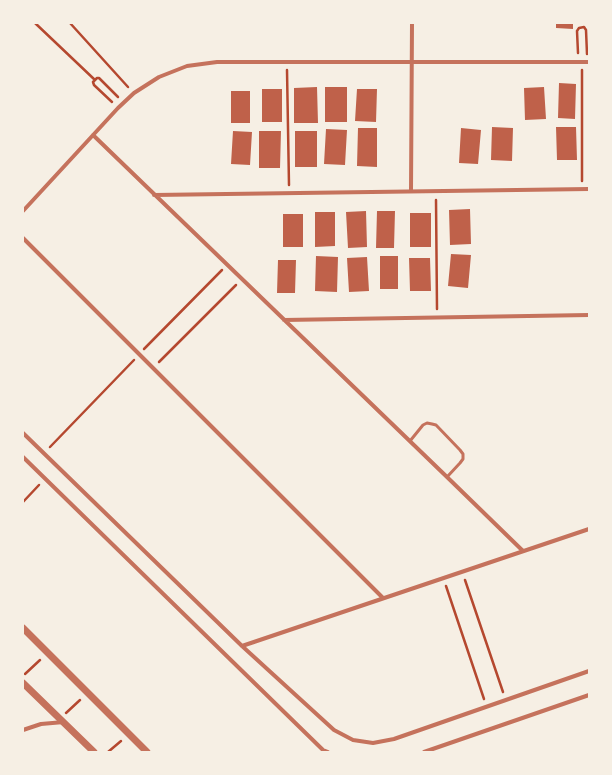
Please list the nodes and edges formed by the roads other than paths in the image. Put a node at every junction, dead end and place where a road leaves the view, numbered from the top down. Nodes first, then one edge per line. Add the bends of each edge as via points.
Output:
1 (412, 23) edge
2 (412, 61) junction
3 (588, 62) edge
4 (93, 135) junction
5 (589, 189) edge
6 (411, 191) junction
7 (154, 195) junction
8 (23, 211) edge
9 (23, 238) edge
10 (589, 315) edge
11 (284, 320) junction
12 (23, 433) edge
13 (410, 441) junction
14 (23, 457) edge
15 (448, 477) junction
16 (589, 529) edge
17 (523, 551) junction
18 (383, 598) junction
19 (23, 628) edge
20 (242, 646) junction
21 (589, 671) edge
22 (23, 683) edge
23 (589, 695) edge
24 (62, 721) junction
25 (23, 730) edge
26 (94, 752) edge
27 (147, 752) edge
28 (328, 752) edge
29 (424, 752) edge

1 - 2 street
2 - 3 street
2 - 4 street via 217,62 187,66 159,77 134,93
2 - 6 street
4 - 7 street
4 - 8 street
5 - 6 street
6 - 7 street
7 - 11 street
9 - 18 street
10 - 11 street
11 - 13 street
12 - 20 street
13 - 15 street
13 - 15 lane via 423,425 436,425 463,454 463,459
14 - 28 street via 323,750
15 - 17 street
16 - 17 street
17 - 18 street
18 - 20 street
19 - 27 street
20 - 21 street via 334,730 353,740 373,743 394,739
22 - 24 street
23 - 29 street
24 - 25 street
24 - 26 street

